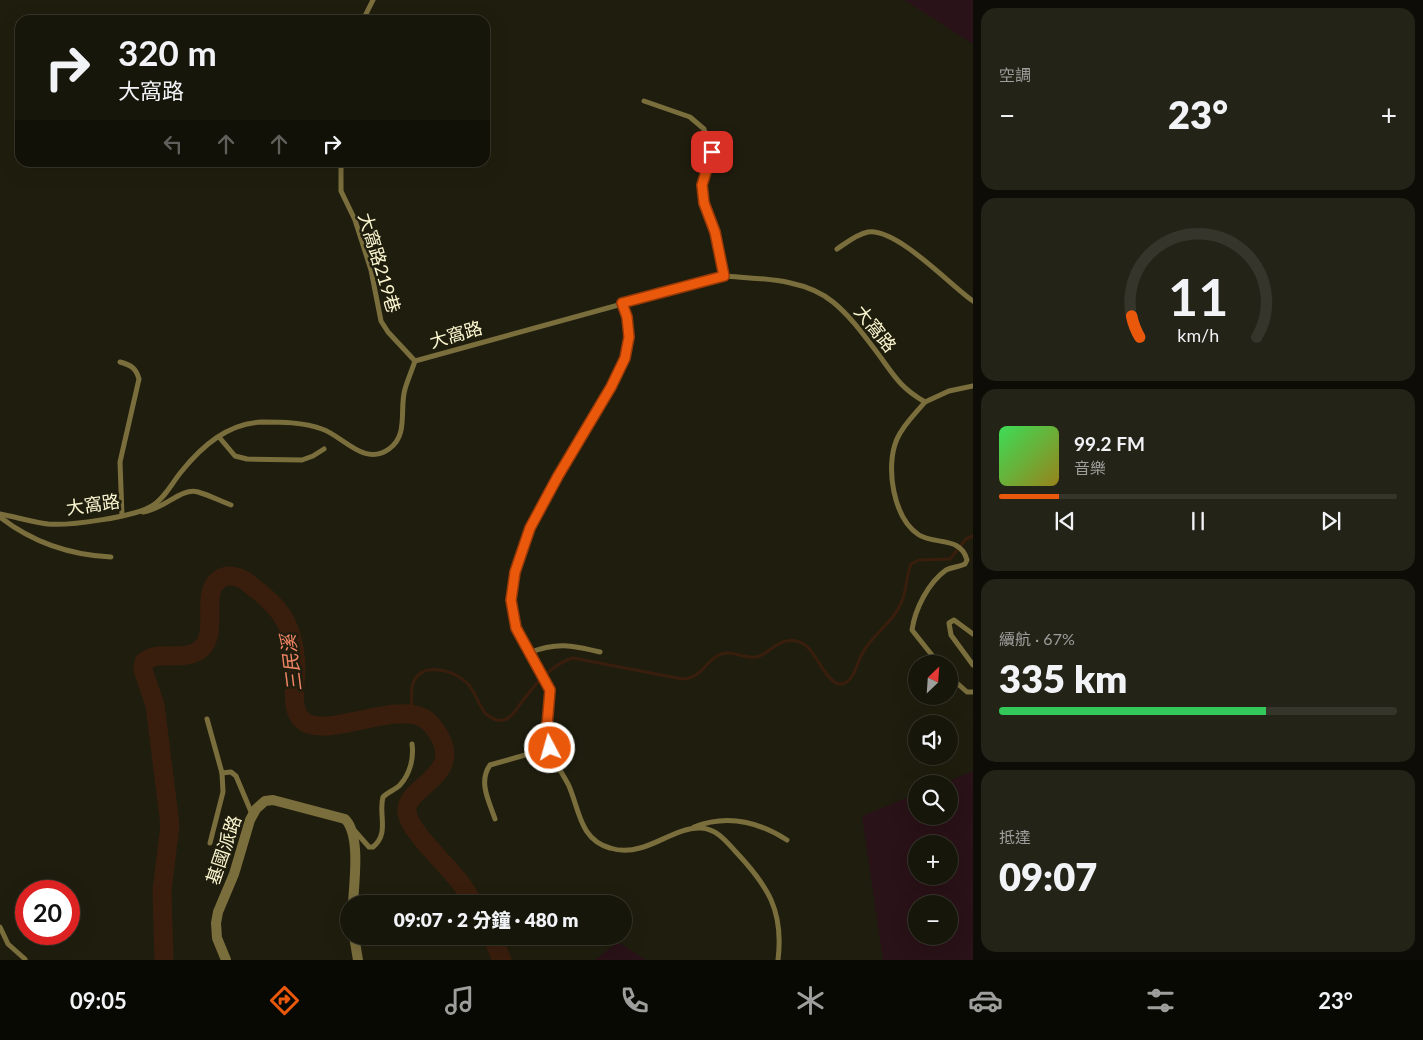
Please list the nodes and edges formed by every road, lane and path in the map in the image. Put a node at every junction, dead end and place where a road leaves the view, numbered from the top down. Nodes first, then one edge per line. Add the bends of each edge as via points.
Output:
1 (373, 0) edge
2 (366, 15) edge
3 (644, 101) dead end
4 (341, 167) edge
5 (837, 249) dead end
6 (724, 276) junction
7 (973, 301) edge
8 (622, 303) junction
9 (415, 361) junction
10 (120, 362) dead end
11 (973, 386) edge
12 (925, 402) junction
13 (219, 437) junction
14 (324, 449) dead end
15 (231, 506) dead end
16 (138, 513) junction
17 (0, 515) edge
18 (122, 516) junction
19 (111, 557) dead end
20 (973, 634) edge
21 (600, 652) dead end
22 (528, 653) junction
23 (932, 655) edge
24 (973, 665) edge
25 (958, 684) edge
26 (973, 692) edge
27 (206, 719) dead end
28 (412, 744) dead end
29 (550, 748) junction
30 (222, 773) junction
31 (253, 815) junction
32 (495, 819) dead end
33 (349, 824) junction
34 (689, 829) junction
35 (787, 840) dead end
36 (210, 843) dead end
37 (353, 895) edge
38 (0, 927) edge
39 (356, 945) edge
40 (25, 959) edge
41 (226, 960) edge
42 (358, 960) edge
43 (778, 960) edge

1 - 2 lane
3 - 6 lane via 690,117 704,129 712,152 702,185 704,203 715,232
4 - 9 lane, 大窩路219巷 via 341,191 355,220 371,270 381,321
5 - 7 lane via 866,232 886,235 936,269
6 - 8 lane, 大窩路
6 - 12 lane, 大窩路 via 768,279 801,286 832,301 853,321 898,383
8 - 9 lane, 大窩路
8 - 22 lane via 629,337 625,358 530,528 515,572 511,600 516,628
9 - 13 lane, 大窩路 via 405,389 399,437 389,449 379,453 368,455 356,451 320,428 283,422 246,423 234,426
10 - 18 lane via 131,365 139,379 120,462
11 - 12 lane via 950,391
12 - 23 lane via 907,422 894,445 894,495 917,534 926,539 956,544 967,560 940,576 914,614 912,630
13 - 14 lane via 234,456 247,459 302,460
13 - 16 lane, 大窩路 via 186,466 168,491
15 - 16 lane via 197,491 188,491 154,511
16 - 18 lane, 大窩路
17 - 18 lane, 大窩路 via 49,524
17 - 19 lane via 18,530 61,549
20 - 24 lane via 954,620 949,623 951,635
21 - 22 lane via 575,646 548,645
22 - 29 lane via 550,690 547,726
25 - 26 lane via 967,692
27 - 30 lane
28 - 33 lane via 414,753 408,772 401,784 384,797 384,822 378,843 369,847
29 - 32 lane via 490,765 486,772 486,793
29 - 34 lane via 573,795 585,831 597,844 612,849 639,849
30 - 31 lane via 231,772 236,776
30 - 36 lane via 223,792
31 - 33 street, 基國派路 via 265,801 273,800 344,819
31 - 41 street, 基國派路 via 216,923 217,938
33 - 37 street via 355,859
34 - 35 lane via 713,820 733,820 769,829
34 - 43 lane via 712,830 760,878 776,914 780,946
38 - 40 lane via 8,944
39 - 42 street

